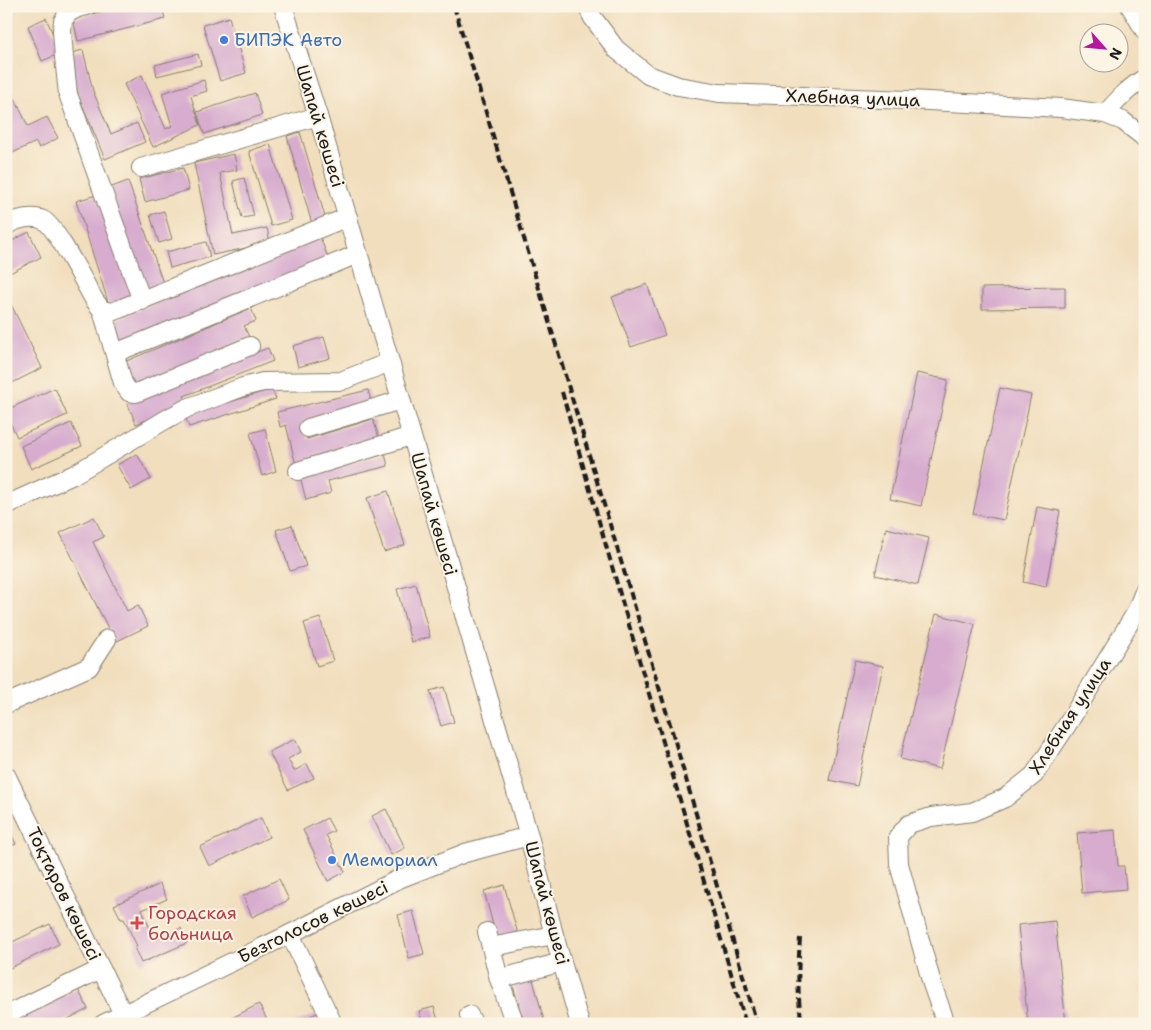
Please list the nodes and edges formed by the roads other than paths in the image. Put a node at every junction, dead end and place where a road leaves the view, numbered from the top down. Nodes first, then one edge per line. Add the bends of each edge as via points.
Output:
1 (87, 6) edge
2 (284, 6) edge
3 (587, 6) edge
4 (1130, 6) edge
5 (1145, 31) edge
6 (1145, 78) edge
7 (1105, 114) junction
8 (318, 116) junction
9 (1145, 139) edge
10 (141, 168) dead end
11 (348, 217) junction
12 (6, 225) edge
13 (358, 254) junction
14 (142, 300) junction
15 (102, 310) junction
16 (250, 346) dead end
17 (114, 353) junction
18 (390, 362) junction
19 (400, 400) junction
20 (308, 428) dead end
21 (411, 436) junction
22 (298, 471) dead end
23 (6, 505) edge
24 (1145, 589) edge
25 (107, 639) dead end
26 (6, 704) edge
27 (6, 775) edge
28 (529, 836) junction
29 (290, 934) junction
30 (554, 935) junction
31 (562, 962) junction
32 (101, 969) junction
33 (499, 979) junction
34 (122, 1014) junction
35 (6, 1015) edge
36 (103, 1024) edge
37 (333, 1024) edge
38 (515, 1024) edge
39 (580, 1024) edge
40 (946, 1024) edge

1 - 14 street via 68,13 63,20 68,94
2 - 8 street, Шапай көшесі
3 - 7 street, Хлебная улица via 592,18 616,49 648,75 678,86 719,93 1061,108
4 - 5 street
6 - 7 street via 1119,98
7 - 9 street, Хлебная улица via 1123,122
8 - 10 street
8 - 11 street, Шапай көшесі
11 - 13 street, Шапай көшесі
11 - 14 street
12 - 15 street via 14,220 45,220 59,236
13 - 17 street
13 - 18 street, Шапай көшесі
14 - 15 street via 112,312
15 - 17 street
16 - 17 street via 136,393 129,392 123,383
18 - 19 street, Шапай көшесі
18 - 23 street via 341,381 263,382 187,408 73,474
19 - 20 street
19 - 21 street, Шапай көшесі
21 - 22 street
21 - 28 street, Шапай көшесі
24 - 40 street, Хлебная улица via 1135,614 1034,776 1005,798 972,812 931,817 909,824 898,836 899,864
25 - 26 street via 88,667
27 - 32 street, Тоқтаров көшесі
28 - 29 street, Безголосов көшесі via 464,853 399,879
28 - 30 street, Шапай көшесі
29 - 34 street, Безголосов көшесі
29 - 37 street
30 - 31 street, Шапай көшесі
30 - 33 street via 489,940
31 - 33 street
31 - 39 street, Шапай көшесі
32 - 34 street, Тоқтаров көшесі
32 - 35 street
33 - 38 street
34 - 36 street, Безголосов көшесі

